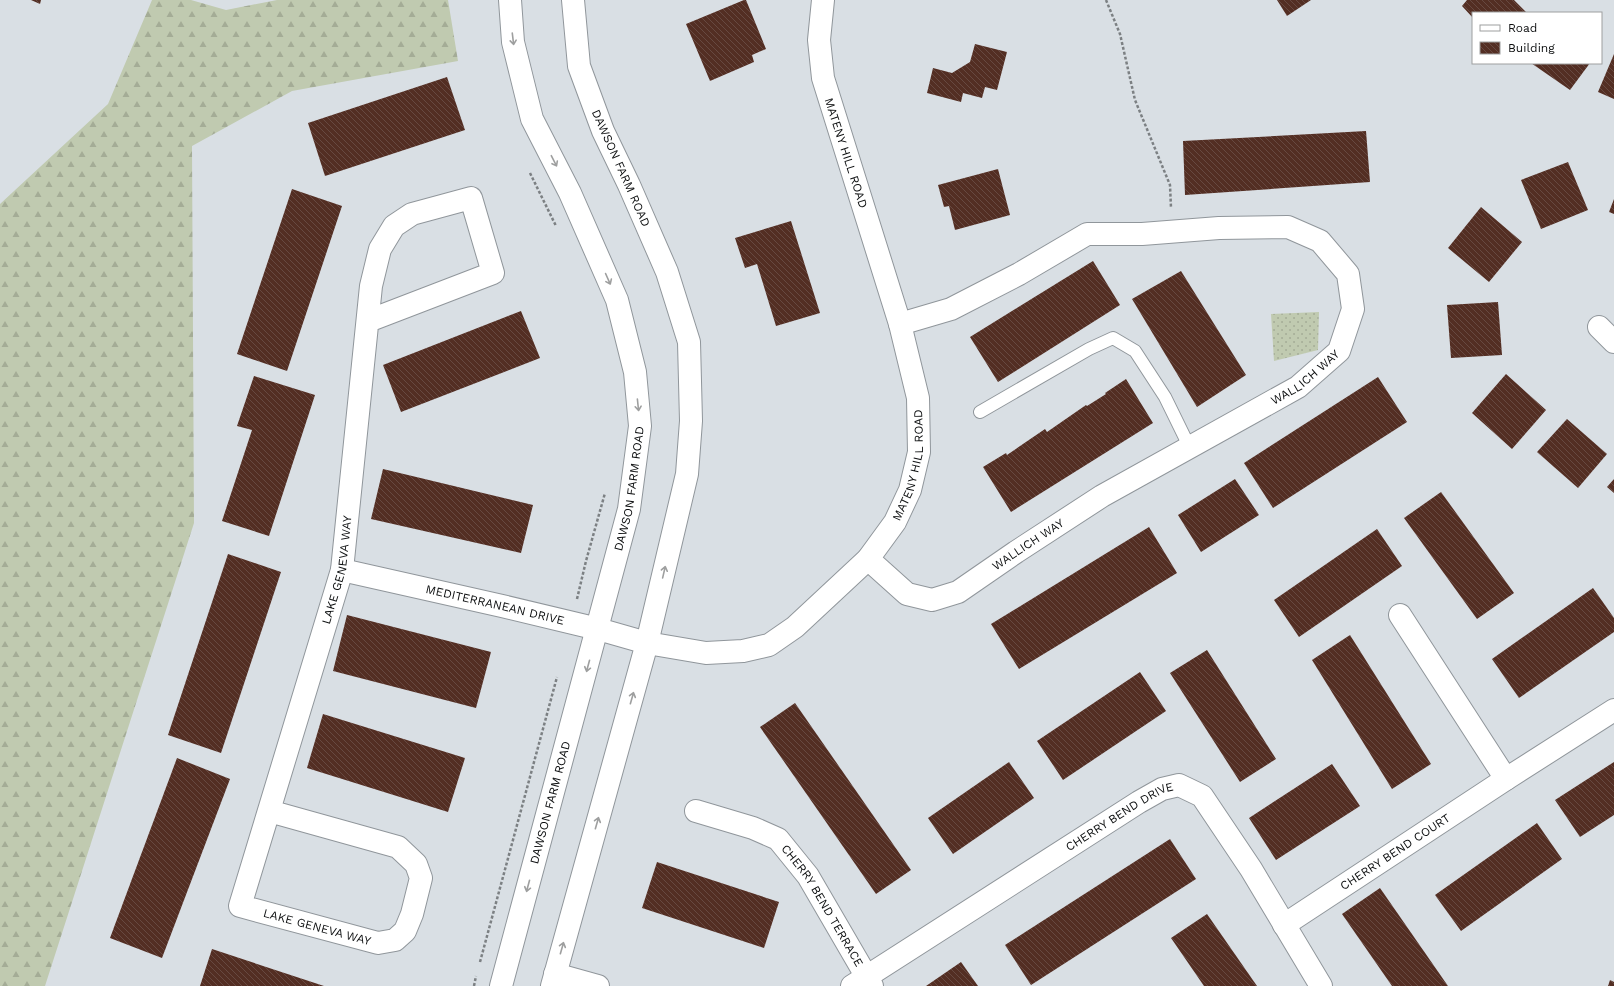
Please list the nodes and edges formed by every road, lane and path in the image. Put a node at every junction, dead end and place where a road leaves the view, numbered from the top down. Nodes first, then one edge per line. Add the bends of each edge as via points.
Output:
1 (510, 0) edge
2 (573, 0) edge
3 (823, 0) edge
4 (1106, 0) edge
5 (529, 171) dead end
6 (556, 226) dead end
7 (1172, 231) junction
8 (368, 322) junction
9 (900, 324) junction
10 (980, 412) dead end
11 (1190, 448) junction
12 (606, 485) dead end
13 (868, 559) junction
14 (342, 570) junction
15 (1400, 615) dead end
16 (573, 623) junction
17 (598, 629) junction
18 (647, 643) junction
19 (557, 674) dead end
20 (1614, 710) edge
21 (1506, 779) junction
22 (269, 811) junction
23 (696, 811) dead end
24 (1284, 925) junction
25 (480, 963) dead end
26 (478, 971) dead end
27 (553, 980) edge
28 (864, 983) edge
29 (474, 986) edge
30 (501, 986) edge
31 (598, 986) edge
32 (1321, 986) edge

1 -> 17 street, DAWSON FARM ROAD via 513,42 532,119 570,193 617,300 635,372 640,426 630,509
18 -> 2 street, DAWSON FARM ROAD via 686,474 692,421 690,342 667,272 603,131 579,66
3 - 9 street, MATENY HILL ROAD via 819,40 823,78
4 - 7 path via 1120,34 1135,100 1170,185
5 - 6 path
7 - 9 street, WALLICH WAY via 1087,234 951,310
7 - 11 street, WALLICH WAY via 1288,227 1320,241 1348,274 1353,309 1339,351 1298,387
8 - 8 street, LAKE GENEVA WAY via 493,273 471,198 412,214 394,226 380,249 371,286
8 - 14 street, LAKE GENEVA WAY
9 - 13 street, MATENY HILL ROAD via 918,398 919,452 910,490 895,522
10 - 11 lane via 1089,349 1114,338 1136,351 1165,397
11 - 13 street, WALLICH WAY via 1102,496 958,592 932,600 907,594
12 - 16 path
13 - 18 street, MATENY HILL ROAD via 795,627 769,645 743,651 706,654
14 - 16 street, MEDITERRANEAN DRIVE
14 - 22 street, LAKE GENEVA WAY
15 - 21 street
16 - 17 street, MEDITERRANEAN DRIVE
17 - 18 street, MEDITERRANEAN DRIVE
17 -> 30 street, DAWSON FARM ROAD
27 -> 18 street, DAWSON FARM ROAD
19 - 25 path
20 - 21 street, CHERRY BEND COURT
21 - 24 street, CHERRY BEND COURT
22 - 22 street, LAKE GENEVA WAY via 240,906 378,943 395,940 405,931 421,878 416,864 398,847
23 - 28 street, CHERRY BEND TERRACE via 753,828 778,839 808,876
24 - 28 street, CHERRY BEND DRIVE via 1251,869 1202,796 1179,785 1162,789 1139,802
24 - 32 street, CHERRY BEND DRIVE
26 - 29 path
27 - 31 street

